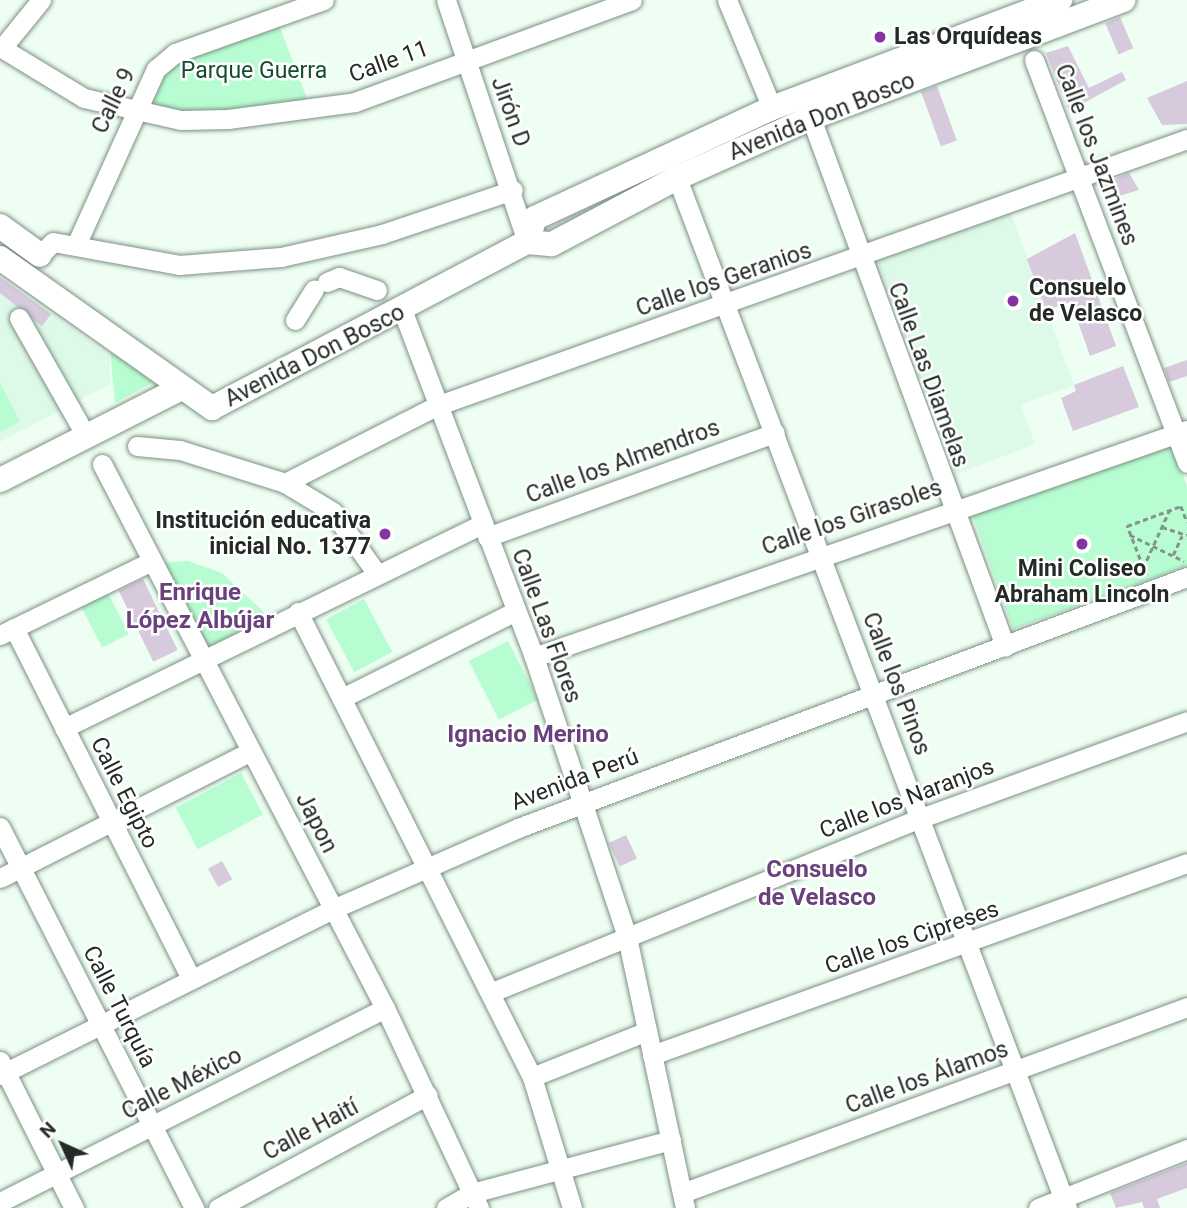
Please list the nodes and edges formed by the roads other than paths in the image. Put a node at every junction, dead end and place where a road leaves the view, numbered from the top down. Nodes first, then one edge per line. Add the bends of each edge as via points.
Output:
1 (41, 0) edge
2 (324, 0) edge
3 (446, 0) edge
4 (632, 0) edge
5 (727, 0) edge
6 (1060, 0) edge
7 (1123, 0) edge
8 (1020, 26) junction
9 (1, 47) edge
10 (465, 60) junction
11 (1034, 60) dead end
12 (772, 108) junction
13 (134, 112) junction
14 (811, 118) junction
15 (1187, 138) edge
16 (677, 177) junction
17 (1079, 178) junction
18 (513, 190) junction
19 (0, 226) edge
20 (527, 242) junction
21 (76, 245) junction
22 (40, 255) joint
23 (0, 258) edge
24 (860, 259) junction
25 (377, 290) dead end
26 (726, 305) junction
27 (403, 312) junction
28 (19, 318) dead end
29 (295, 320) dead end
30 (181, 388) junction
31 (436, 406) junction
32 (1182, 432) edge
33 (775, 433) junction
34 (86, 436) junction
35 (137, 446) dead end
36 (1187, 463) edge
37 (102, 464) dead end
38 (0, 480) edge
39 (285, 483) junction
40 (951, 510) junction
41 (484, 530) junction
42 (821, 554) junction
43 (152, 561) junction
44 (1186, 569) edge
45 (377, 574) junction
46 (516, 611) junction
47 (298, 612) junction
48 (7, 632) edge
49 (1005, 646) junction
50 (534, 657) junction
51 (204, 661) junction
52 (873, 693) junction
53 (342, 698) junction
54 (1187, 721) edge
55 (64, 729) junction
56 (251, 751) junction
57 (582, 804) junction
58 (921, 818) junction
59 (111, 822) junction
60 (0, 827) edge
61 (1187, 863) edge
62 (430, 866) junction
63 (21, 868) junction
64 (0, 878) edge
65 (333, 909) junction
66 (626, 937) junction
67 (969, 945) junction
68 (191, 978) junction
69 (492, 992) junction
70 (1187, 1007) edge
71 (385, 1008) junction
72 (100, 1024) junction
73 (647, 1031) junction
74 (652, 1055) junction
75 (2, 1069) edge
76 (1016, 1072) junction
77 (532, 1077) junction
78 (428, 1095) junction
79 (152, 1126) junction
80 (671, 1140) junction
81 (1187, 1149) edge
82 (566, 1172) junction
83 (57, 1174) junction
84 (476, 1201) edge
85 (684, 1201) edge
86 (0, 1202) edge
87 (1065, 1203) edge
88 (74, 1208) edge
89 (194, 1208) edge
90 (218, 1208) edge
91 (446, 1208) edge
92 (572, 1208) edge
93 (1038, 1208) edge

1 - 9 street
2 - 13 street, Calle 9 via 175,52 156,69
3 - 10 street, Jirón D
4 - 10 street, Calle 11
5 - 12 street
6 - 8 main road, Avenida Don Bosco
7 - 8 main road, Avenida Don Bosco
8 - 12 main road, Avenida Don Bosco
8 - 14 main road, Avenida Don Bosco
9 - 13 street, Calle 11 via 84,98
10 - 13 street, Calle 11 via 355,102 313,110 181,120
10 - 18 street, Jirón D
11 - 17 street, Calle los Jazmines
12 - 20 main road, Avenida Don Bosco via 535,218
13 - 21 street, Calle 9
14 - 16 main road, Avenida Don Bosco
14 - 24 street, Calle Las Diamelas
15 - 17 street, Calle los Geranios
16 - 20 main road, Avenida Don Bosco via 552,244
16 - 26 street, Calle los Pinos
17 - 24 street, Calle los Geranios
17 - 32 street, Calle los Jazmines
18 - 20 street, Jirón D
18 - 21 street via 382,234 281,257 179,265
19 - 22 main road
20 - 27 main road, Avenida Don Bosco
21 - 22 street via 53,242
23 - 30 main road
24 - 26 street, Calle los Geranios
24 - 40 street, Calle Las Diamelas
25 - 29 street via 338,276 321,286
26 - 31 street, Calle los Geranios
26 - 33 street, Calle los Pinos
27 - 30 main road, Avenida Don Bosco via 212,408
27 - 31 street, Calle Las Flores
28 - 34 street
30 - 34 main road
31 - 39 street, Calle los Geranios
31 - 41 street, Calle Las Flores
32 - 36 street, Calle los Jazmines
32 - 40 street, Calle los Girasoles
33 - 41 street, Calle los Almendros
33 - 42 street, Calle los Pinos
34 - 38 main road
35 - 39 street via 180,450
37 - 43 street, Japon
39 - 45 street via 333,512
40 - 42 street, Calle los Girasoles
40 - 49 street, Calle Las Diamelas
41 - 45 street, Calle los Almendros
41 - 46 street, Calle Las Flores
42 - 50 street, Calle los Girasoles
42 - 52 street, Calle los Pinos
43 - 48 street
43 - 51 street, Japon
44 - 49 street, Avenida Perú
45 - 47 street, Calle los Almendros
46 - 50 street, Calle Las Flores
46 - 53 street
47 - 51 street, Calle los Almendros
47 - 53 street
48 - 55 street, Calle Egipto
49 - 52 street, Avenida Perú
50 - 57 street, Calle Las Flores
51 - 55 street, Calle los Almendros
51 - 56 street, Japon
52 - 57 street, Avenida Perú
52 - 58 street, Calle los Pinos
53 - 62 street
54 - 58 street, Calle los Naranjos
55 - 59 street, Calle Egipto
56 - 59 street
56 - 65 street, Japon
57 - 62 street, Avenida Perú
57 - 66 street, Calle Las Flores
58 - 66 street, Calle los Naranjos
58 - 67 street, Calle los Pinos
59 - 63 street
59 - 68 street, Calle Egipto
60 - 63 street, Calle Turquía
61 - 67 street, Calle los Cipreses
62 - 65 street, Avenida Perú
62 - 69 street
63 - 64 street
63 - 72 street, Calle Turquía
65 - 68 street, Avenida Perú
65 - 71 street, Japon
66 - 69 street, Calle los Naranjos
66 - 73 street, Calle Las Flores
67 - 74 street, Calle los Cipreses
67 - 76 street, Calle los Pinos
68 - 72 street, Avenida Perú
69 - 77 street
70 - 76 street, Calle los Álamos
71 - 78 street, Japon
71 - 79 street, Calle México
72 - 75 street, Avenida Perú
72 - 79 street, Calle Turquía
73 - 74 street, Calle Las Flores
73 - 77 street
74 - 80 street, Calle Las Flores
75 - 83 street
76 - 85 street, Calle los Álamos
76 - 87 street, Calle los Pinos
77 - 82 street
78 - 84 street, Japon
78 - 90 street, Calle Haití
79 - 83 street, Calle México
79 - 89 street, Calle Turquía
80 - 82 street
80 - 85 street, Calle Las Flores
81 - 87 street
82 - 84 street
82 - 92 street
83 - 86 street, Calle México
83 - 88 street
84 - 91 street
87 - 93 street

